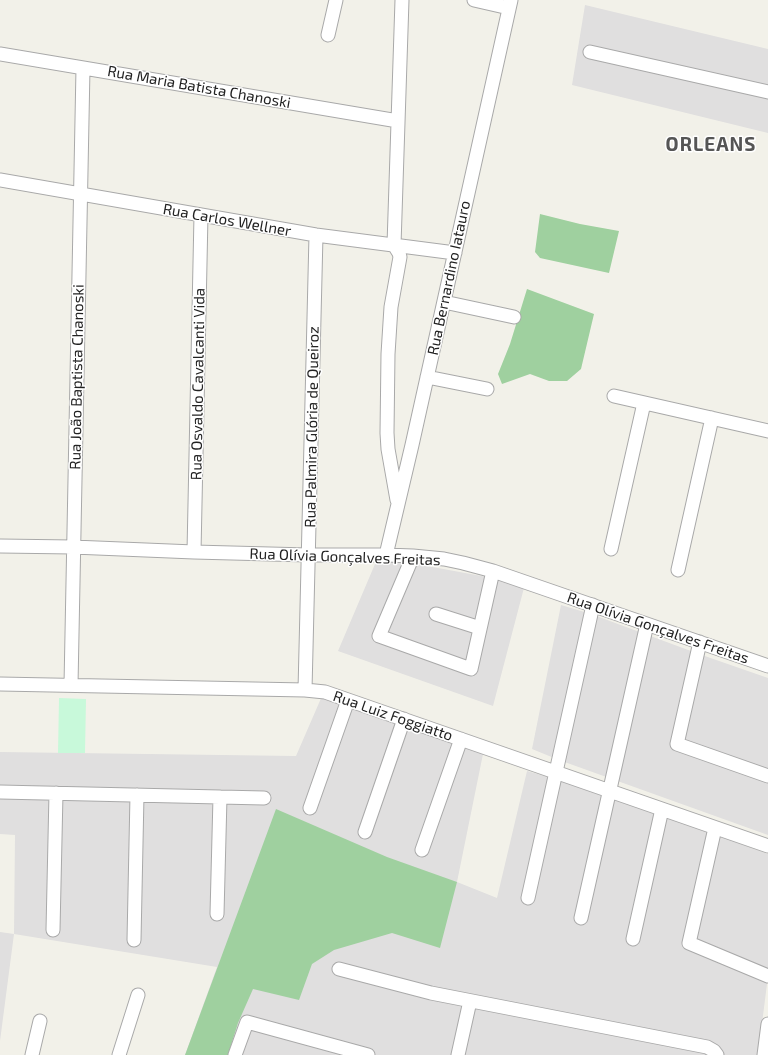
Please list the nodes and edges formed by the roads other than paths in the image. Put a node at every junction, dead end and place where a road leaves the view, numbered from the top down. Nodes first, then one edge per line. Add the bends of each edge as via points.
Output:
1 (336, 0) edge
2 (402, 0) edge
3 (474, 0) edge
4 (510, 4) edge
5 (328, 35) dead end
6 (590, 52) dead end
7 (0, 54) edge
8 (83, 68) junction
9 (768, 92) edge
10 (398, 121) junction
11 (0, 180) edge
12 (80, 194) junction
13 (201, 215) junction
14 (316, 235) junction
15 (394, 245) junction
16 (455, 253) junction
17 (444, 302) junction
18 (514, 317) dead end
19 (427, 377) junction
20 (488, 389) dead end
21 (614, 396) dead end
22 (644, 403) junction
23 (712, 418) junction
24 (768, 431) edge
25 (398, 504) junction
26 (0, 546) edge
27 (73, 547) junction
28 (611, 549) dead end
29 (194, 552) junction
30 (308, 555) junction
31 (386, 555) junction
32 (413, 556) junction
33 (678, 570) dead end
34 (493, 571) junction
35 (593, 605) junction
36 (436, 614) dead end
37 (647, 624) junction
38 (480, 628) junction
39 (700, 642) junction
40 (768, 666) edge
41 (0, 684) edge
42 (71, 686) junction
43 (305, 690) junction
44 (348, 700) junction
45 (404, 719) junction
46 (461, 739) junction
47 (556, 772) junction
48 (768, 776) edge
49 (609, 791) junction
50 (0, 792) edge
51 (56, 793) junction
52 (137, 795) junction
53 (220, 797) junction
54 (264, 798) dead end
55 (310, 808) dead end
56 (662, 809) junction
57 (715, 828) junction
58 (365, 832) dead end
59 (768, 846) edge
60 (422, 850) dead end
61 (528, 898) dead end
62 (217, 914) dead end
63 (581, 918) dead end
64 (53, 930) dead end
65 (134, 940) dead end
66 (633, 940) dead end
67 (339, 969) dead end
68 (768, 976) edge
69 (138, 995) dead end
70 (470, 1001) junction
71 (40, 1021) dead end
72 (768, 1024) edge
73 (32, 1055) edge
74 (120, 1055) edge
75 (235, 1055) edge
76 (368, 1055) edge
77 (458, 1055) edge
78 (717, 1055) edge
79 (764, 1055) edge

1 - 5 street
2 - 10 street
3 - 4 street
4 - 16 street, Rua Bernardino Iatauro
6 - 9 street
7 - 8 street, Rua Maria Batista Chanoski
8 - 10 street, Rua Maria Batista Chanoski
8 - 12 street, Rua João Baptista Chanoski
10 - 15 street
11 - 12 street, Rua Carlos Wellner
12 - 13 street, Rua Carlos Wellner
12 - 27 street, Rua João Baptista Chanoski
13 - 14 street, Rua Carlos Wellner
13 - 29 street, Rua Osvaldo Cavalcanti Vida
14 - 15 street, Rua Carlos Wellner
14 - 30 street, Rua Palmira Glória de Queiroz
15 - 16 street, Rua Carlos Wellner
15 - 25 street via 400,257 389,325 387,433 390,466
16 - 17 street, Rua Bernardino Iatauro
17 - 18 street
17 - 19 street, Rua Bernardino Iatauro
19 - 20 street
19 - 25 street, Rua Bernardino Iatauro
21 - 22 street
22 - 23 street
22 - 28 street
23 - 24 street
23 - 33 street
25 - 31 street, Rua Bernardino Iatauro
26 - 27 street, Rua Olívia Gonçalves Freitas
27 - 29 street, Rua Olívia Gonçalves Freitas
27 - 42 street, Rua João Baptista Chanoski
29 - 30 street, Rua Olívia Gonçalves Freitas
30 - 31 street, Rua Olívia Gonçalves Freitas
30 - 43 street, Rua Palmira Glória de Queiroz
31 - 32 street, Rua Olívia Gonçalves Freitas
32 - 34 street, Rua Olívia Gonçalves Freitas via 444,559
32 - 38 street via 379,636 471,669
34 - 35 street, Rua Olívia Gonçalves Freitas
34 - 38 street
35 - 37 street, Rua Olívia Gonçalves Freitas
35 - 47 street
36 - 38 street
37 - 39 street, Rua Olívia Gonçalves Freitas
37 - 49 street
39 - 40 street, Rua Olívia Gonçalves Freitas
39 - 48 street via 677,744
41 - 42 street, Rua Luiz Foggiatto
42 - 43 street, Rua Luiz Foggiatto
43 - 44 street, Rua Luiz Foggiatto via 325,692
44 - 45 street, Rua Luiz Foggiatto
44 - 55 street
45 - 46 street, Rua Luiz Foggiatto
45 - 58 street
46 - 47 street, Rua Luiz Foggiatto
46 - 60 street
47 - 49 street, Rua Luiz Foggiatto
47 - 61 street
49 - 56 street, Rua Luiz Foggiatto
49 - 63 street
50 - 51 street
51 - 52 street
51 - 64 street
52 - 53 street
52 - 65 street
53 - 54 street
53 - 62 street
56 - 57 street, Rua Luiz Foggiatto
56 - 66 street
57 - 59 street, Rua Luiz Foggiatto
57 - 68 street via 689,943
67 - 70 street via 431,994
69 - 74 street
70 - 77 street
70 - 78 street via 707,1047 714,1050
71 - 73 street
72 - 79 street
75 - 76 street via 247,1022

